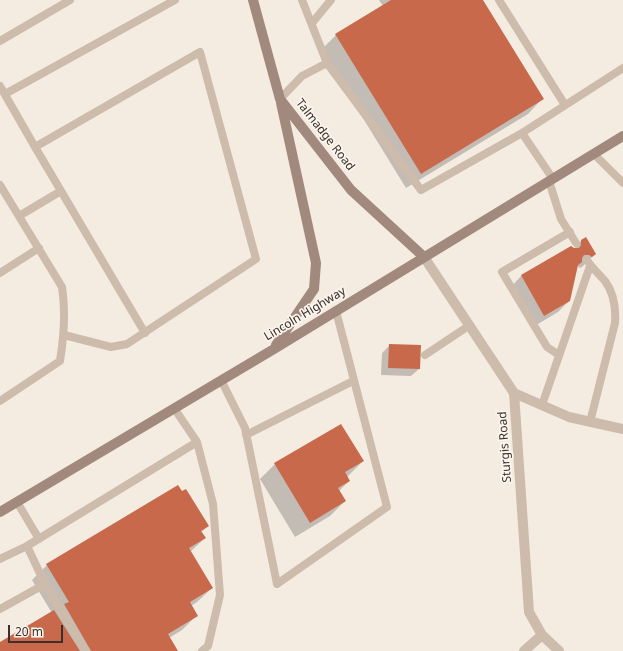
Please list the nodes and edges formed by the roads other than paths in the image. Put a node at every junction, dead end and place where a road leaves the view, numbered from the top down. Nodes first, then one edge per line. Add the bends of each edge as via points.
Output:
1 (70, 0) edge
2 (175, 0) edge
3 (252, 0) edge
4 (302, 0) edge
5 (331, 0) edge
6 (499, 0) edge
7 (312, 23) junction
8 (0, 41) edge
9 (327, 63) junction
10 (623, 68) edge
11 (0, 86) edge
12 (5, 94) junction
13 (280, 99) junction
14 (565, 105) junction
15 (522, 133) junction
16 (623, 136) edge
17 (35, 147) junction
18 (594, 154) junction
19 (551, 180) junction
20 (623, 183) edge
21 (0, 185) edge
22 (60, 191) junction
23 (19, 216) junction
24 (570, 232) junction
25 (576, 243) dead end
26 (39, 248) junction
27 (424, 257) junction
28 (0, 273) edge
29 (336, 311) junction
30 (470, 326) junction
31 (145, 333) junction
32 (64, 335) junction
33 (274, 349) junction
34 (425, 355) dead end
35 (559, 355) junction
36 (221, 380) junction
37 (353, 381) junction
38 (514, 393) junction
39 (0, 401) edge
40 (542, 405) junction
41 (174, 408) junction
42 (590, 422) junction
43 (623, 429) edge
44 (246, 436) junction
45 (197, 442) junction
46 (17, 502) junction
47 (0, 512) edge
48 (39, 539) junction
49 (27, 546) junction
50 (0, 559) edge
51 (45, 584) junction
52 (0, 609) edge
53 (542, 635) junction
54 (86, 651) edge
55 (202, 651) edge
56 (524, 651) edge
57 (559, 651) edge

1 - 8 lane
2 - 12 lane
3 - 13 main road, Talmadge Road
4 - 7 lane
5 - 7 lane
6 - 14 lane
7 - 9 lane
9 - 13 lane via 302,76
9 - 15 lane via 421,190
10 - 14 lane
11 - 12 lane
12 - 17 lane
13 - 27 main road, Talmadge Road via 351,190
13 - 33 main road via 316,263 314,289
14 - 15 lane
15 - 19 lane
16 - 18 main road, Lincoln Highway
17 - 22 lane
17 - 31 lane via 200,52 256,259
18 - 19 main road, Lincoln Highway
18 - 20 lane
19 - 24 lane via 561,219
19 - 27 main road, Lincoln Highway
21 - 23 lane
22 - 23 lane
22 - 31 lane
23 - 26 lane
24 - 25 lane
24 - 35 lane via 502,272 547,347
26 - 28 lane
26 - 32 lane via 62,287 65,304
27 - 29 main road, Lincoln Highway
27 - 30 street, Sturgis Road
29 - 33 main road, Lincoln Highway
29 - 37 lane
30 - 34 lane
30 - 38 street, Sturgis Road
31 - 32 lane via 127,344 111,346
32 - 39 lane via 60,361
33 - 36 main road, Lincoln Highway
35 - 40 lane
35 - 42 lane via 589,263 611,292 616,314
36 - 41 main road, Lincoln Highway
36 - 44 lane via 245,428
37 - 44 lane
37 - 44 lane via 387,507 277,584
38 - 40 street
38 - 53 street, Sturgis Road via 529,612
40 - 42 street via 569,417
41 - 45 lane
41 - 46 main road, Lincoln Highway
42 - 43 street
45 - 48 lane
45 - 55 lane via 214,504 220,595 208,646
46 - 47 main road, Lincoln Highway
46 - 48 lane
48 - 49 lane
49 - 50 lane
49 - 51 lane
51 - 52 lane
51 - 54 lane
53 - 56 street
53 - 57 street, Sturgis Road

